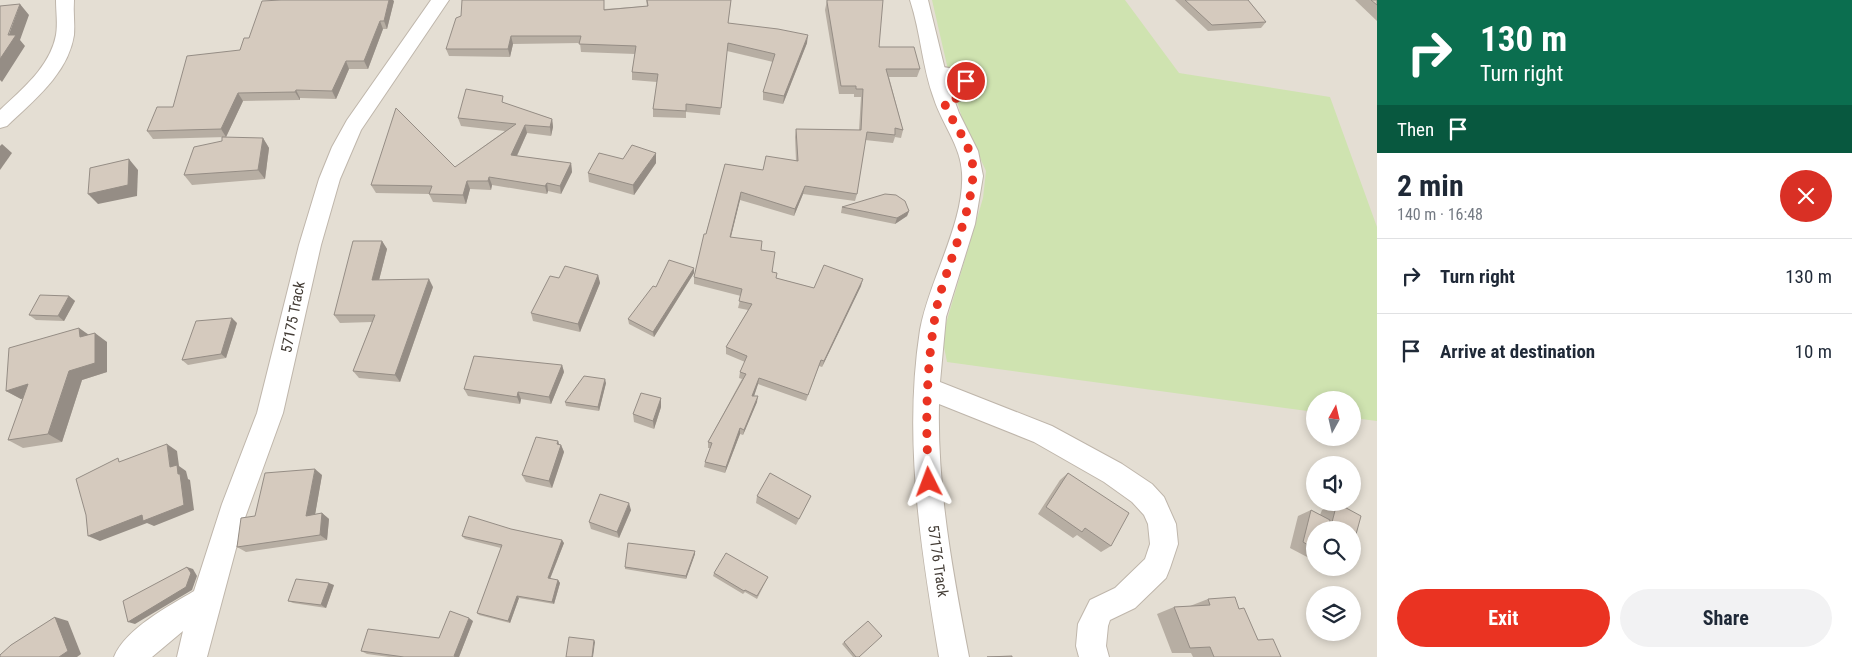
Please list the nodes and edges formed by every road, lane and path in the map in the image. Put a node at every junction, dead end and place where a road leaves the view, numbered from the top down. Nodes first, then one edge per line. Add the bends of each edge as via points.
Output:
1 (65, 0) edge
2 (440, 0) edge
3 (919, 0) edge
4 (0, 121) edge
5 (927, 388) junction
6 (206, 600) junction
7 (129, 657) edge
8 (192, 657) edge
9 (954, 657) edge
10 (1094, 657) edge

1 - 4 street via 62,50 54,64
2 - 6 street, 57175 Track via 360,117 329,178 301,276 291,332 261,443 243,484
3 - 5 street, 57176 Track via 944,102 971,157 973,177 937,308
5 - 9 street, 57176 Track via 930,499
5 - 10 street via 1043,434 1113,473 1142,493 1154,506 1162,524 1164,544 1156,568 1125,598 1100,610 1093,624 1091,646
6 - 7 street via 166,625
6 - 8 street, 57175 Track

